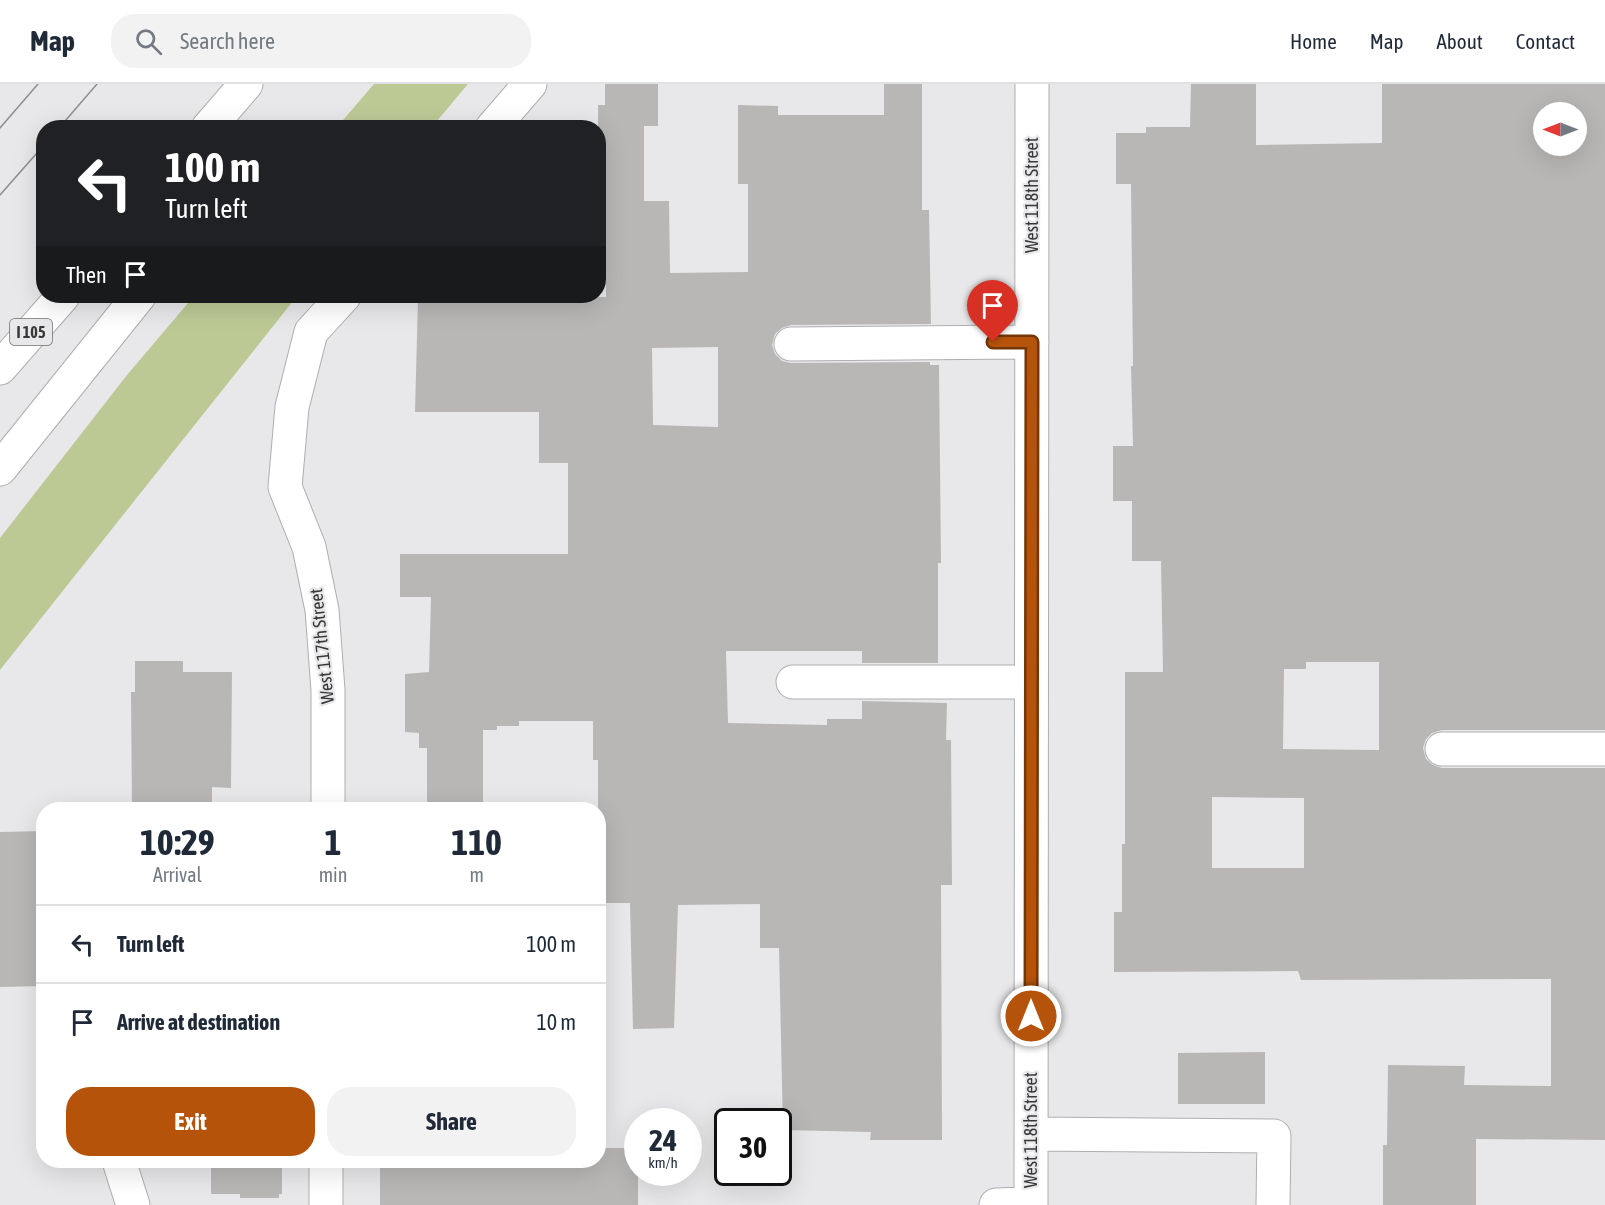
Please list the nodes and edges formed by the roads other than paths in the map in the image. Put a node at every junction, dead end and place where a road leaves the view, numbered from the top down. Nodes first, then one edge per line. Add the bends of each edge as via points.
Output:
1 (246, 84) edge
2 (262, 84) edge
3 (530, 84) edge
4 (1032, 84) edge
5 (215, 120) edge
6 (241, 120) edge
7 (499, 120) edge
8 (57, 303) edge
9 (133, 303) edge
10 (338, 303) edge
11 (1032, 342) junction
12 (791, 344) dead end
13 (0, 368) edge
14 (0, 469) edge
15 (793, 682) dead end
16 (1031, 682) junction
17 (1442, 749) dead end
18 (1605, 749) edge
19 (328, 802) edge
20 (1031, 1134) junction
21 (121, 1168) edge
22 (326, 1168) edge
23 (1031, 1204) edge
24 (132, 1205) edge
25 (326, 1205) edge
26 (996, 1205) edge
27 (1273, 1205) edge

1 - 5 main road
2 - 6 main road
3 - 7 main road
4 - 11 main road, West 118th Street
8 - 13 main road, I 105
9 - 14 main road
10 - 19 main road, West 117th Street via 311,332 292,407 285,487 309,547 322,610 328,690
11 - 12 main road
11 - 16 main road, West 118th Street
15 - 16 main road
16 - 20 main road, West 118th Street
17 - 18 main road
20 - 23 main road, West 118th Street
20 - 27 main road via 1274,1136
21 - 24 main road
22 - 25 main road
23 - 26 main road

